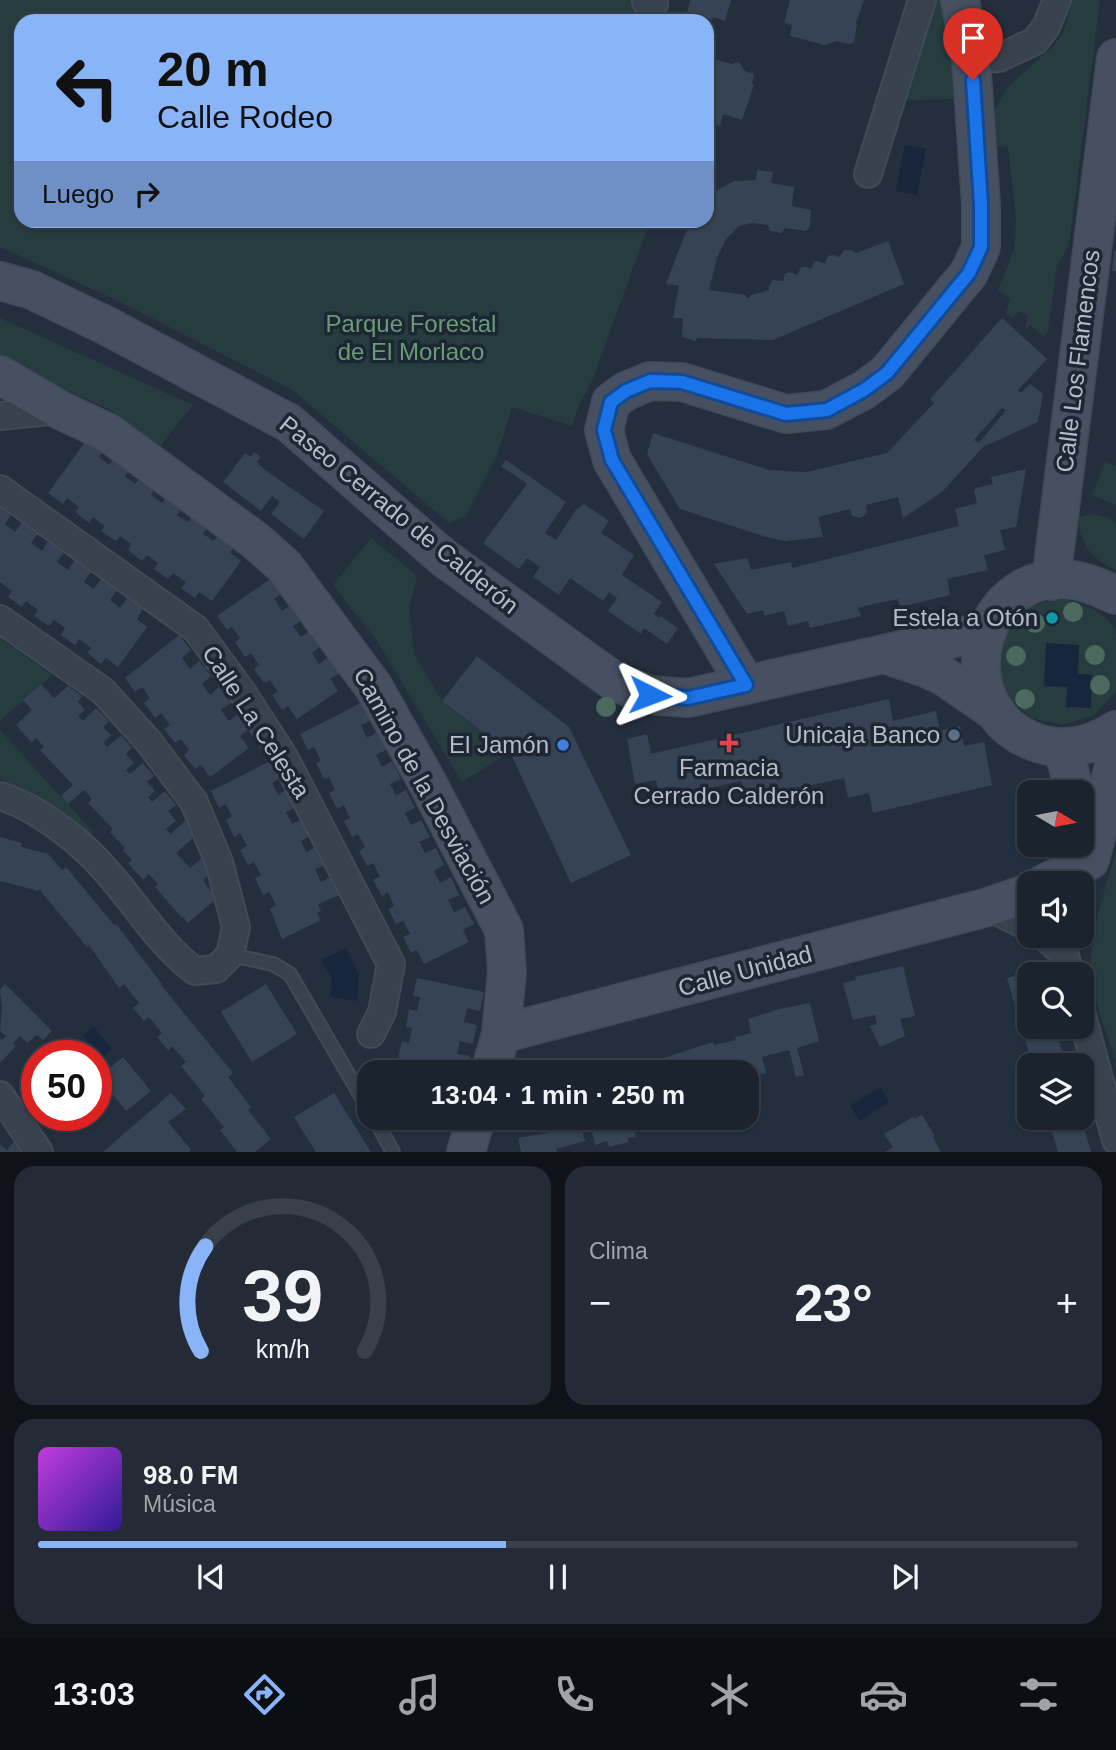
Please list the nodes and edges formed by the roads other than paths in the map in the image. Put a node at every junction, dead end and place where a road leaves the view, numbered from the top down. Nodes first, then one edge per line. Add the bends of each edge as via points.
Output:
1 (922, 0) edge
2 (960, 0) edge
3 (1057, 0) edge
4 (1116, 58) edge
5 (971, 59) junction
6 (1111, 139) edge
7 (868, 174) dead end
8 (0, 281) edge
9 (0, 374) edge
10 (60, 410) junction
11 (0, 416) edge
12 (0, 489) edge
13 (1051, 581) junction
14 (1116, 595) edge
15 (0, 620) edge
16 (986, 631) junction
17 (884, 654) junction
18 (746, 685) junction
19 (997, 714) junction
20 (1116, 730) edge
21 (1116, 758) edge
22 (1082, 779) edge
23 (0, 796) edge
24 (1081, 865) edge
25 (1054, 871) edge
26 (1017, 898) edge
27 (988, 907) junction
28 (1017, 921) edge
29 (230, 955) junction
30 (371, 1034) dead end
31 (501, 1034) junction
32 (1088, 1039) edge
33 (494, 1060) edge
34 (357, 1089) edge
35 (0, 1095) edge
36 (381, 1130) edge
37 (472, 1130) edge
38 (1116, 1140) edge
39 (39, 1152) edge
40 (393, 1152) edge
41 (466, 1152) edge

1 - 7 street
2 - 5 street
3 - 5 street via 1035,41 999,58
4 - 6 street, Calle Los Flamencos
5 - 18 street via 981,247 969,273 887,373 827,410 786,414 682,382 650,381 611,402 604,430 612,460
6 - 13 street, Calle Los Flamencos
8 - 18 street, Paseo Cerrado de Calderón via 32,290 107,326 289,423 444,558 615,682 650,695 688,698
9 - 10 street, Camino de la Desviación
10 - 11 street
10 - 31 street, Camino de la Desviación via 107,432 256,541 306,594 376,690 503,930 507,972
12 - 30 street, Calle La Celesta via 196,629 242,692 284,757 391,964 382,1012
13 - 14 street via 1083,581
13 - 16 street via 1013,596
15 - 29 street via 103,691 194,802 219,862 236,927
16 - 17 street, Paseo Cerrado de Calderón
16 - 19 street via 981,677
17 - 18 street, Paseo Cerrado de Calderón
17 - 19 street via 945,677
19 - 22 street via 1003,723
20 - 22 street via 1073,748
21 - 22 street, Calle Unidad
22 - 24 street, Calle Unidad
23 - 29 street via 69,835 108,872 175,956 195,971 216,968
24 - 25 street, Calle Unidad via 1064,860
26 - 27 street, Calle Unidad
27 - 28 street
27 - 31 street, Calle Unidad
29 - 34 lane via 273,964 290,974
31 - 33 street, Camino de la Desviación
32 - 38 street
35 - 39 street
36 - 40 lane
37 - 41 street

